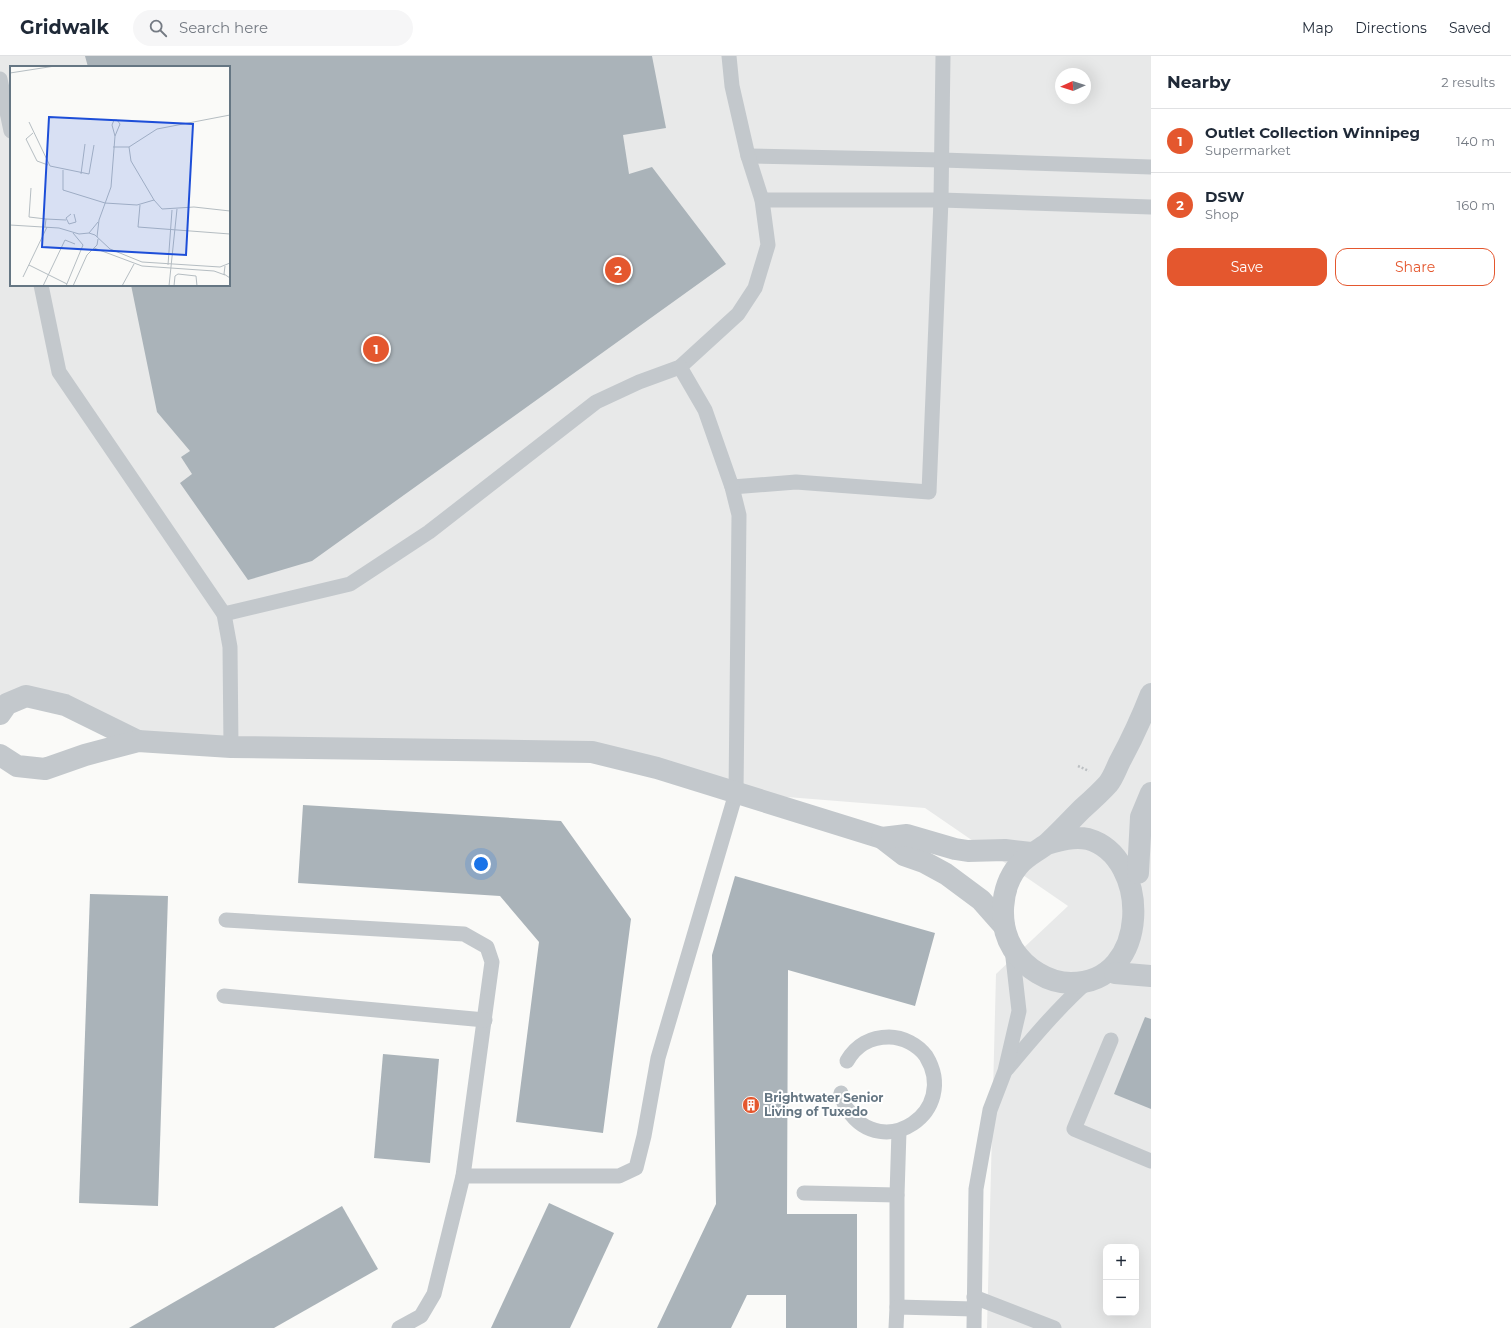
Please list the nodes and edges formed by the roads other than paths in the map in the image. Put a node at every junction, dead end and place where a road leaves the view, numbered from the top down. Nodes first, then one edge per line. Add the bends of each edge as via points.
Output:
1 (729, 56) edge
2 (943, 56) edge
3 (0, 79) edge
4 (10, 126) edge
5 (748, 156) junction
6 (942, 160) junction
7 (1151, 167) edge
8 (762, 200) junction
9 (941, 200) junction
10 (1151, 207) edge
11 (41, 286) edge
12 (680, 367) junction
13 (732, 487) junction
14 (224, 614) junction
15 (1151, 694) edge
16 (0, 714) edge
17 (138, 741) junction
18 (231, 747) junction
19 (0, 755) edge
20 (736, 793) junction
21 (1151, 793) edge
22 (882, 838) junction
23 (1039, 848) junction
24 (1138, 873) junction
25 (1149, 900) edge
26 (226, 920) dead end
27 (1004, 926) junction
28 (1012, 948) junction
29 (1115, 973) junction
30 (1151, 976) edge
31 (1086, 983) junction
32 (224, 996) dead end
33 (485, 1020) junction
34 (1111, 1040) dead end
35 (847, 1061) dead end
36 (1005, 1071) junction
37 (841, 1093) dead end
38 (899, 1131) junction
39 (1151, 1162) edge
40 (462, 1176) junction
41 (804, 1193) dead end
42 (897, 1195) junction
43 (974, 1303) junction
44 (897, 1307) junction
45 (425, 1308) junction
46 (399, 1328) edge
47 (422, 1328) edge
48 (896, 1328) edge
49 (974, 1328) edge
50 (1054, 1328) edge

1 - 5 lane via 732,86
2 - 6 lane
3 - 4 lane
5 - 6 lane
5 - 8 lane
6 - 7 lane
6 - 9 lane
8 - 9 lane
8 - 12 lane via 768,245 755,288 738,314
9 - 10 lane
9 - 13 lane via 929,492 796,482
11 - 14 lane via 59,372
12 - 13 lane via 705,410
12 - 14 lane via 596,402 429,532 350,584
13 - 20 lane via 738,515
14 - 18 lane via 230,647
15 - 23 street via 1138,728 1109,783
16 - 17 street via 7,704 26,696 65,705
17 - 18 street
17 - 19 street via 85,755 46,769 17,766
18 - 20 street via 592,752 657,768
20 - 22 street
20 - 40 lane via 658,1058 636,1168 619,1176
21 - 24 street via 1142,817
22 - 23 street via 907,835 968,851
22 - 27 street via 904,855 946,874 981,900
23 - 24 street via 1067,838 1087,839 1123,856
23 - 27 street via 1017,867 1007,886 1003,906
24 - 25 street
25 - 29 street via 1148,920 1142,941 1130,959
26 - 33 lane via 464,934 487,947 492,962
27 - 28 street
28 - 31 street via 1026,965 1044,977 1065,983
28 - 36 lane via 1019,1011
29 - 30 street
29 - 31 street
31 - 36 lane via 1045,1023
32 - 33 lane
33 - 40 lane
34 - 39 lane via 1074,1129
35 - 38 lane via 851,1053 863,1043 878,1037 910,1042 923,1052 933,1071 933,1098 926,1113 914,1124
36 - 43 lane via 990,1110 976,1189
37 - 38 lane via 847,1109 856,1121 884,1132
38 - 42 lane
40 - 45 lane via 434,1294
41 - 42 lane
42 - 44 lane
43 - 44 lane
43 - 49 lane
43 - 50 lane
44 - 48 lane
45 - 46 lane via 421,1316
45 - 47 lane

